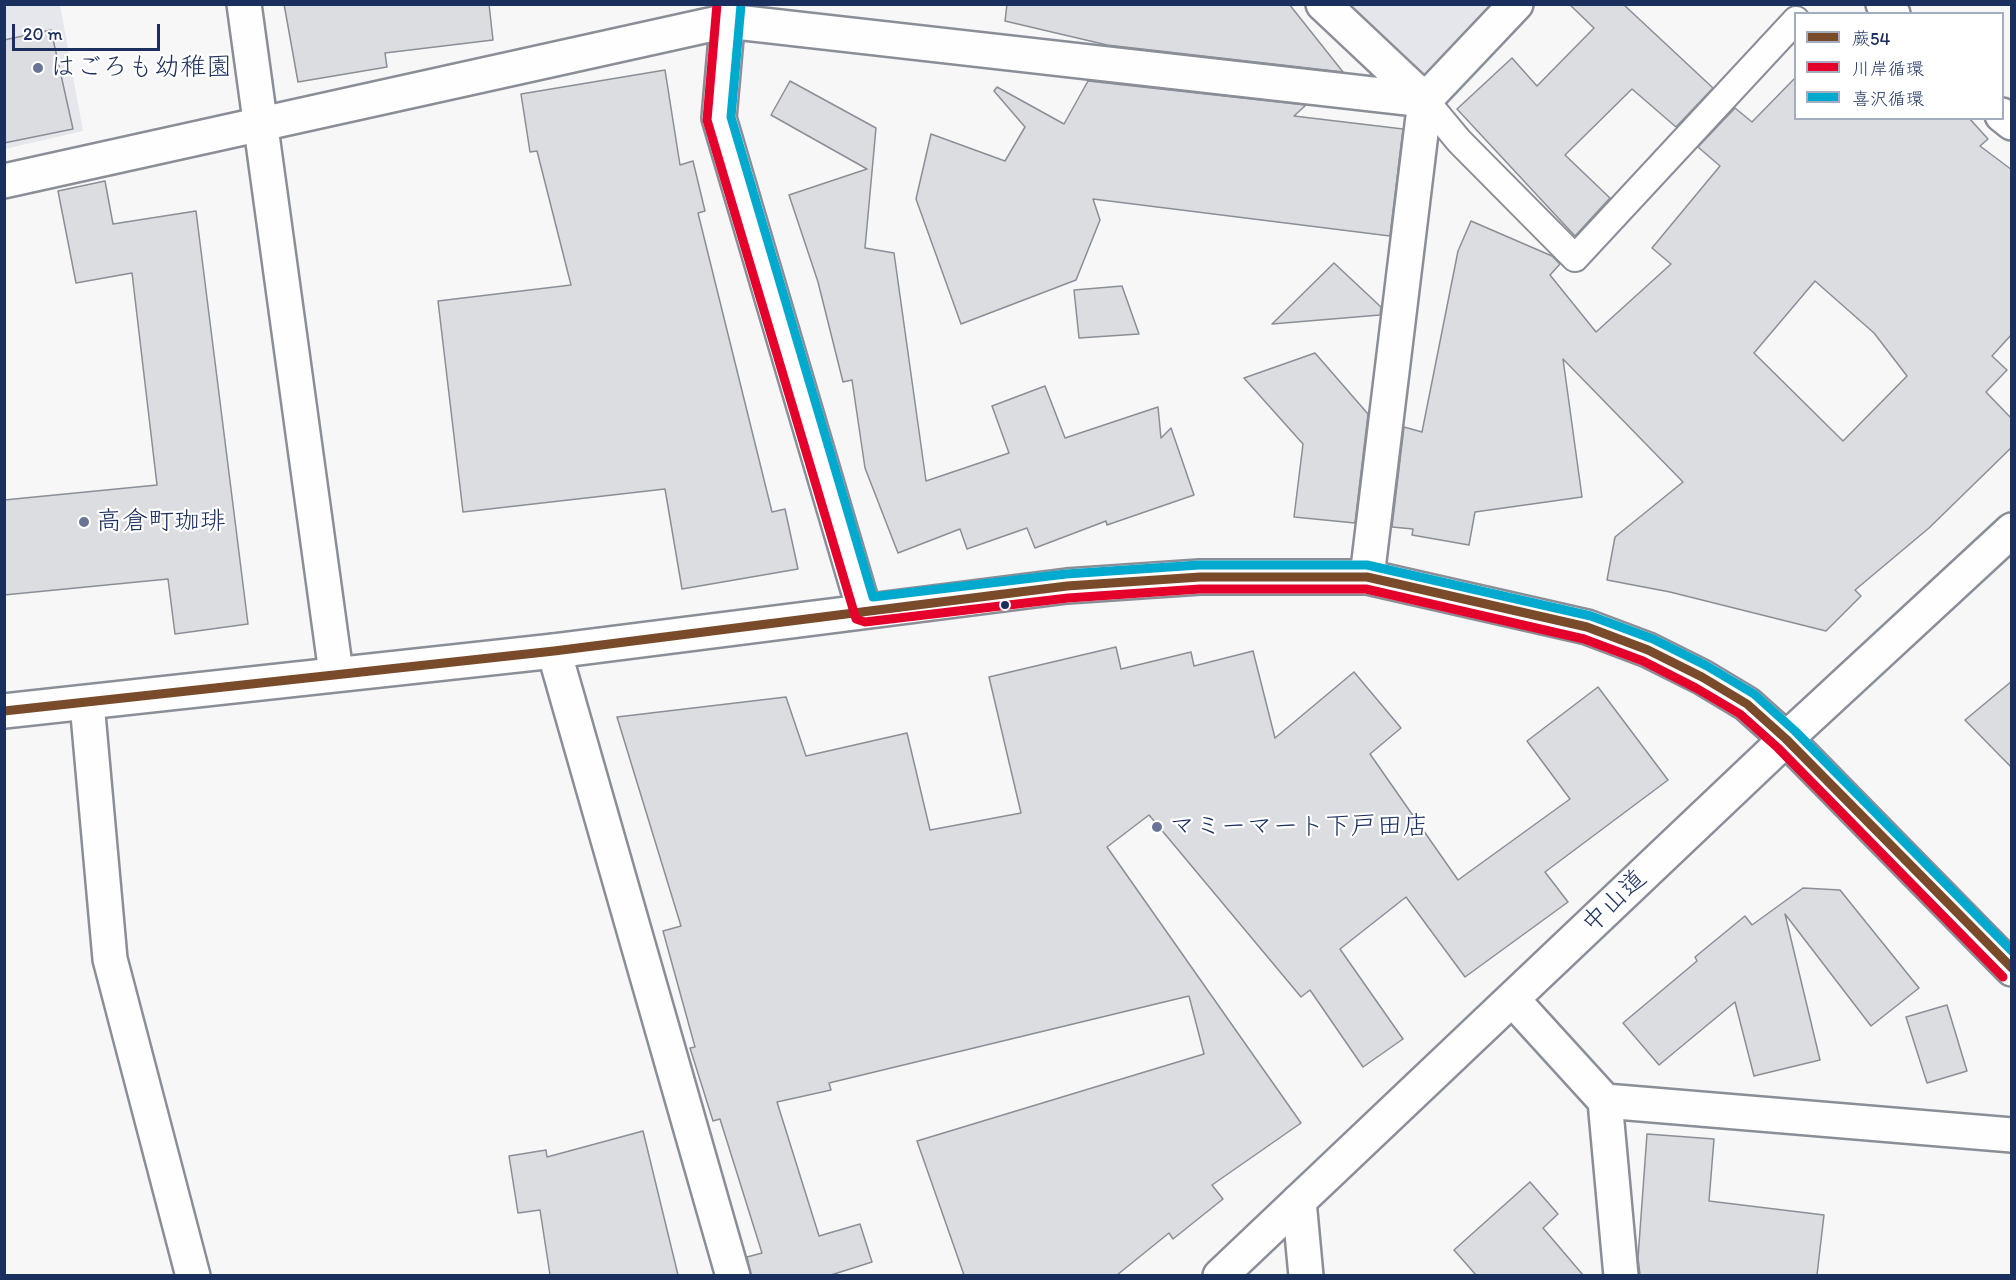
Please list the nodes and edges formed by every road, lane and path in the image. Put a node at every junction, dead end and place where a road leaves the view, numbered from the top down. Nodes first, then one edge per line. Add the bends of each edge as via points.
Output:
1 (244, 4) edge
2 (1323, 4) edge
3 (1516, 4) edge
4 (728, 13) edge
5 (1794, 22) edge
6 (1425, 100) junction
7 (260, 123) junction
8 (4, 181) edge
9 (2012, 530) edge
10 (1367, 577) junction
11 (864, 610) junction
12 (554, 651) junction
13 (336, 673) junction
14 (87, 703) junction
15 (4, 711) edge
16 (1786, 739) junction
17 (2012, 969) edge
18 (1513, 1000) junction
19 (1605, 1101) junction
20 (2012, 1135) edge
21 (1299, 1201) junction
22 (193, 1275) edge
23 (733, 1275) edge
24 (1220, 1275) edge
25 (1305, 1275) edge
26 (1621, 1275) edge

1 - 7 main road
2 - 6 main road
3 - 6 main road
4 - 6 main road
4 - 7 main road
4 - 11 main road via 719,118
5 - 6 lane via 1575,258 1459,141
6 - 10 main road
7 - 8 main road
7 - 13 main road
9 - 16 main road, 中山道
10 - 11 main road via 1200,577 1067,586
10 - 16 main road via 1587,627 1648,650 1747,705
11 - 12 main road
12 - 13 main road
12 - 23 main road
13 - 14 main road
14 - 15 main road
14 - 22 main road via 110,959
16 - 17 main road
16 - 18 main road, 中山道
18 - 19 main road
18 - 21 main road, 中山道
19 - 20 main road
19 - 26 main road
21 - 24 main road, 中山道
21 - 25 main road

